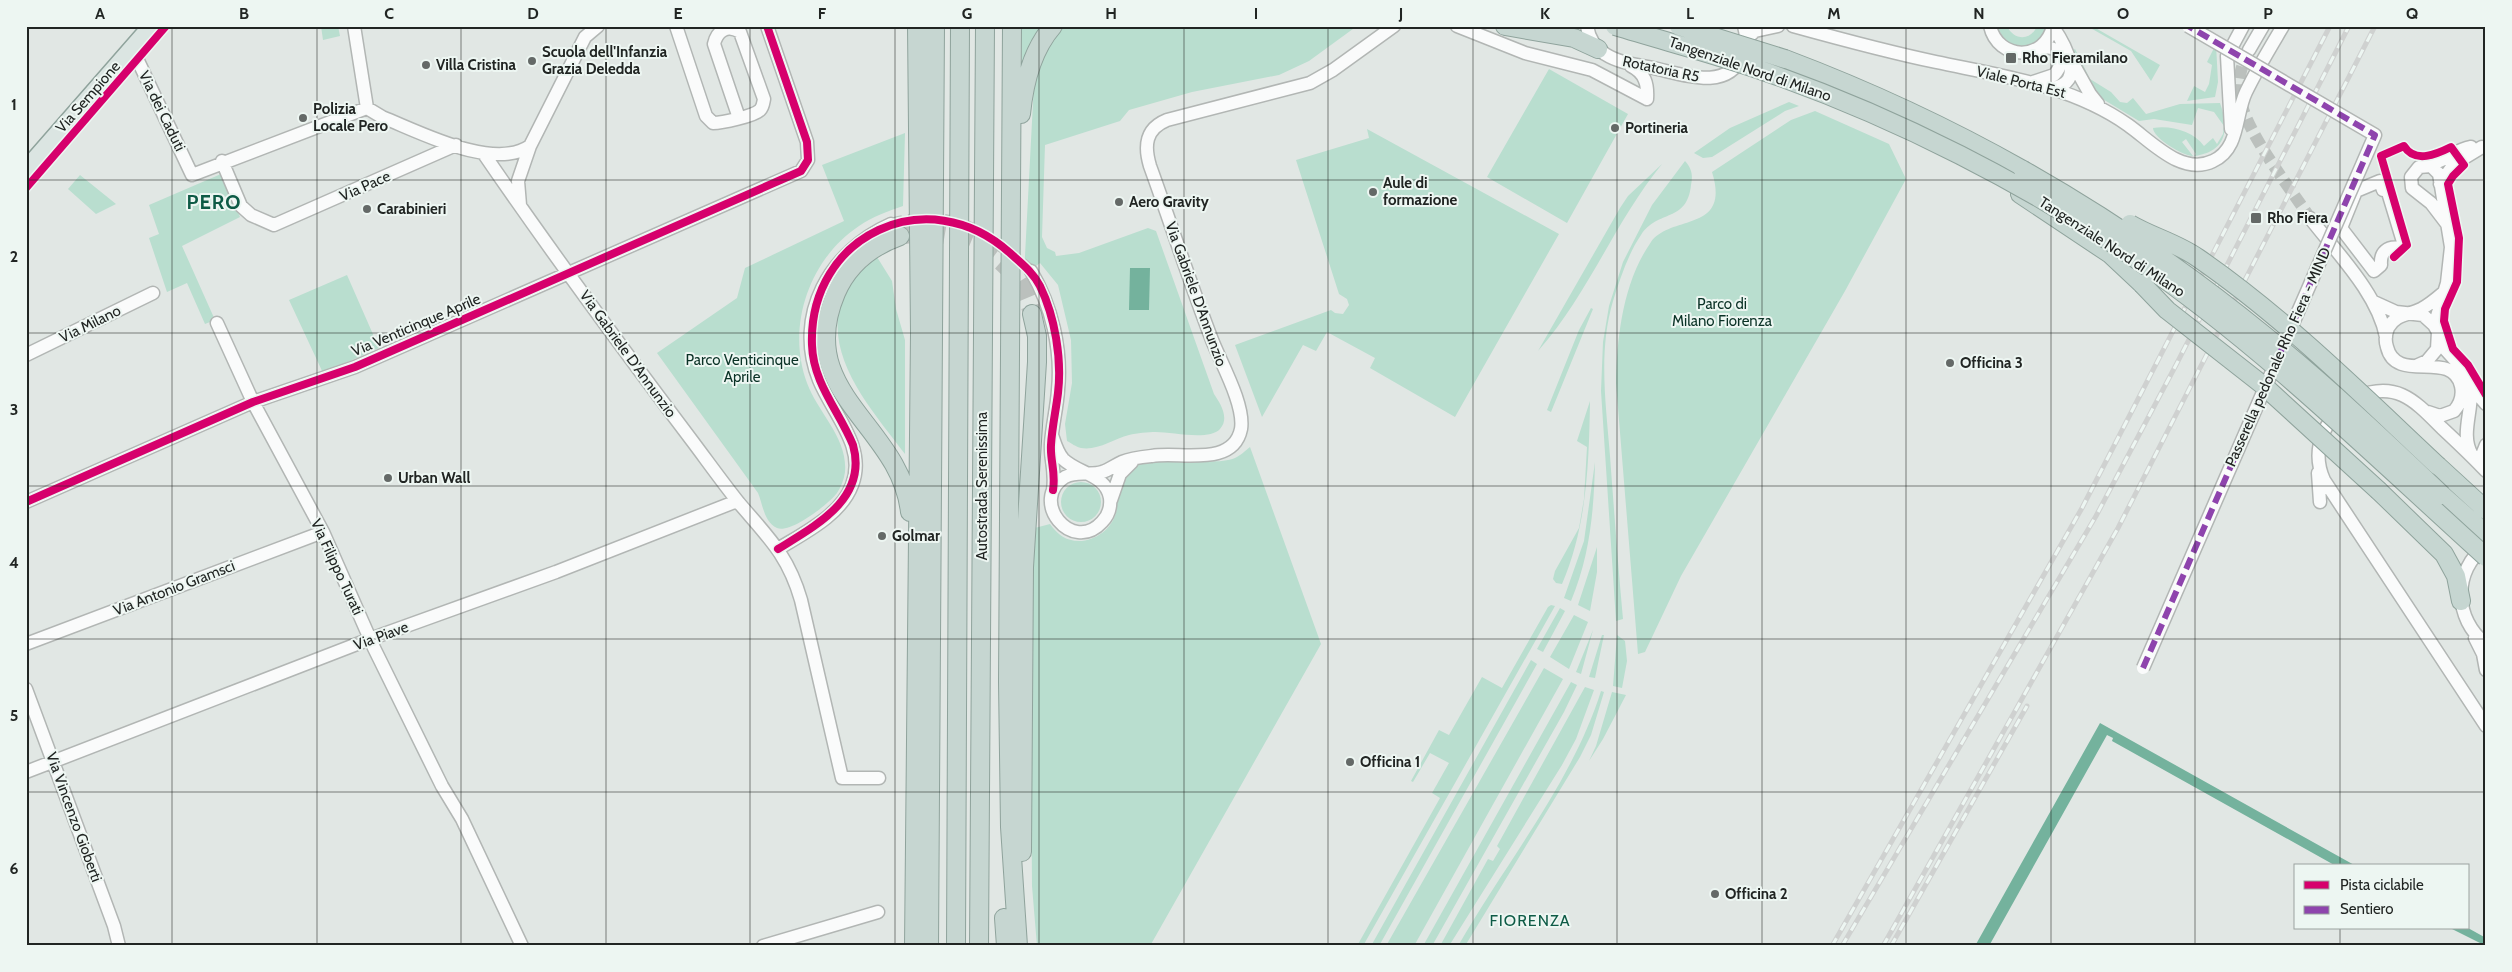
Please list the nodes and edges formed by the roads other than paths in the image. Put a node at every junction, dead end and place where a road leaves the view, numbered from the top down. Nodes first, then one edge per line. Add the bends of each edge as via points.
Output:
1 (151, 26) edge
2 (354, 26) edge
3 (598, 26) edge
4 (676, 26) edge
5 (767, 26) edge
6 (960, 26) edge
7 (985, 26) edge
8 (1012, 26) edge
9 (1053, 26) edge
10 (1394, 26) edge
11 (1457, 26) edge
12 (1505, 26) edge
13 (1587, 26) edge
14 (1616, 26) edge
15 (1679, 26) edge
16 (1716, 26) edge
17 (1744, 26) edge
18 (1778, 26) edge
19 (1793, 26) edge
20 (1990, 26) edge
21 (2188, 26) edge
22 (2242, 26) edge
23 (2263, 26) edge
24 (2283, 26) edge
25 (2053, 27) edge
26 (928, 29) edge
27 (1746, 39) junction
28 (132, 48) junction
29 (1598, 49) junction
30 (2036, 50) junction
31 (2249, 50) tunnel mouth
32 (2069, 57) junction
33 (1785, 59) junction
34 (1617, 60) junction
35 (1681, 74) junction
36 (2031, 82) junction
37 (2051, 88) junction
38 (1647, 99) junction
39 (367, 108) junction
40 (2104, 109) junction
41 (739, 118) junction
42 (456, 145) junction
43 (530, 146) junction
44 (2484, 147) edge
45 (2228, 148) junction
46 (484, 154) junction
47 (222, 162) junction
48 (2427, 165) junction
49 (26, 169) edge
50 (2023, 170) junction
51 (1993, 174) junction
52 (2440, 183) junction
53 (2365, 185) joint
54 (2418, 193) junction
55 (520, 207) junction
56 (2310, 218) tunnel mouth
57 (2447, 224) junction
58 (895, 230) joint
59 (568, 272) junction
60 (1031, 272) tunnel mouth
61 (153, 293) dead end
62 (2443, 293) junction
63 (2372, 300) junction
64 (1011, 302) junction
65 (2411, 313) junction
66 (1032, 314) tunnel mouth
67 (217, 323) dead end
68 (2438, 332) junction
69 (2386, 338) junction
70 (26, 356) edge
71 (2415, 366) junction
72 (2469, 381) junction
73 (253, 402) junction
74 (2486, 404) edge
75 (2424, 410) junction
76 (1052, 435) junction
77 (2486, 445) edge
78 (2473, 457) junction
79 (1136, 458) junction
80 (2317, 458) junction
81 (2486, 471) edge
82 (1086, 473) junction
83 (1054, 490) junction
84 (737, 500) junction
85 (26, 502) edge
86 (1110, 502) junction
87 (2320, 502) dead end
88 (2486, 510) edge
89 (323, 532) junction
90 (2486, 534) edge
91 (2486, 546) edge
92 (778, 549) junction
93 (2486, 557) edge
94 (2461, 601) junction
95 (2471, 630) junction
96 (370, 639) junction
97 (26, 644) edge
98 (2486, 644) edge
99 (916, 655) junction
100 (2143, 668) dead end
101 (2486, 670) edge
102 (1008, 682) junction
103 (26, 689) edge
104 (2486, 726) edge
105 (54, 762) junction
106 (26, 772) edge
107 (879, 778) dead end
108 (878, 912) dead end
109 (119, 946) edge
110 (522, 946) edge
111 (763, 946) edge
112 (914, 946) edge
113 (929, 946) edge
114 (956, 946) edge
115 (979, 946) edge
116 (1006, 946) edge
117 (1018, 946) edge
118 (1024, 946) edge

1 - 28 main road, Via Sempione
2 - 39 street
3 - 43 street via 585,37
4 - 41 street via 706,116 713,123
5 - 59 street, Via Venticinque Aprile via 807,142 808,160 801,171
6 - 114 highway, Autostrada Serenissima
7 - 115 highway, Autostrada Serenissima
8 - 64 highway
9 - 64 highway via 1035,52 1022,101 1020,197
10 - 79 street, Via Gabriele D'Annunzio via 1310,83 1167,120 1149,135 1146,148 1150,166 1236,400 1241,428 1234,443 1216,454 1158,454
11 - 38 street via 1525,54 1592,70
12 - 29 highway via 1574,38
13 - 29 street via 1589,36
14 - 51 highway, Tangenziale Nord di Milano, bridge via 1791,81 1878,116
15 - 33 highway, Tangenziale Nord di Milano, bridge
16 - 33 highway, bridge
17 - 27 street, Rotatoria R5
18 - 27 street via 1754,30
19 - 36 street, Viale Porta Est
20 - 30 street via 1998,43 2006,50 2026,54
21 - 100 street, Passerella pedonale Rho Fiera - MIND, bridge via 2375,135
22 - 45 street via 2227,56 2231,128
23 - 31 street
24 - 45 street via 2246,92 2236,133
25 - 30 street via 2048,39
25 - 32 street
26 - 99 highway
26 - 113 highway
27 - 35 street, Rotatoria R5 via 1740,60 1725,76 1708,78
28 - 47 street, Via dei Caduti via 192,175
28 - 49 main road, Via Sempione
29 - 34 street, Rotatoria R5
30 - 36 street via 2051,47 2059,54 2060,64 2054,75
32 - 37 street via 2069,78 2061,86
32 - 40 street via 2093,100
33 - 50 highway, Tangenziale Nord di Milano via 1928,120
34 - 35 street, Rotatoria R5
34 - 38 street via 1643,75
35 - 38 street via 1661,77
36 - 37 street, Viale Porta Est
37 - 40 street, Viale Porta Est
39 - 42 street via 382,117
39 - 47 street
40 - 45 street, Viale Porta Est via 2184,164 2208,163 2220,158
41 - 41 street via 756,113 763,106 764,99 740,32 730,28 715,38 715,50
42 - 46 street
42 - 47 street, Via Pace via 274,225 251,215 241,206
43 - 46 street via 510,154
43 - 55 street via 518,181
44 - 48 street via 2465,148 2438,163
44 - 52 street via 2454,164
46 - 55 street, Via Gabriele D'Annunzio
48 - 52 street via 2438,172
48 - 54 street via 2416,168 2411,176 2411,185
50 - 88 highway, bridge via 2081,193 2142,230 2197,257 2294,332
50 - 90 highway, Tangenziale Nord di Milano, bridge via 2146,246 2256,329 2337,397
51 - 93 highway, Tangenziale Nord di Milano, bridge via 2067,214 2183,293 2298,386
51 - 94 highway, bridge via 2038,208 2110,254 2167,310 2264,386 2444,554 2456,576
52 - 54 street via 2431,194
52 - 57 street
53 - 53 street via 2380,181 2383,190 2387,189 2404,244 2400,248 2387,249 2374,270 2341,228 2356,191
54 - 57 street
55 - 59 street, Via Gabriele D'Annunzio
56 - 63 street
57 - 62 street via 2451,256
58 - 92 street via 859,241 837,262 826,279 813,320 813,358 818,378 856,454 852,487 829,515
58 - 99 highway via 848,273 838,288 830,310 826,344 832,372 840,389 886,450 906,488 910,512
59 - 73 street, Via Venticinque Aprile via 355,367
59 - 84 street, Via Gabriele D'Annunzio
60 - 76 street via 1050,311 1058,353 1058,392
61 - 70 street, Via Milano
62 - 65 street
62 - 68 street via 2437,316
63 - 65 street via 2386,309
63 - 69 street via 2382,318
64 - 102 highway
65 - 68 street via 2430,319
65 - 69 street via 2393,321
66 - 118 highway via 1037,349 1024,567
67 - 73 street, Via Filippo Turati
68 - 71 street via 2433,356
68 - 72 street via 2445,349 2464,370
69 - 71 street via 2388,352 2394,359 2401,364
71 - 75 street via 2449,369 2462,388 2460,401 2449,414 2440,416
72 - 74 street
72 - 78 street via 2467,436
73 - 85 street, Via Venticinque Aprile
73 - 89 street, Via Filippo Turati
75 - 78 street
75 - 80 street via 2404,395 2389,391 2356,398 2326,427
76 - 82 street via 1063,459
76 - 83 street
77 - 81 street via 2482,460
78 - 81 street
79 - 82 street, Via Gabriele D'Annunzio via 1102,472
79 - 86 street via 1120,474
80 - 87 street
80 - 104 street via 2324,480
82 - 83 street via 1070,474
82 - 86 street via 1105,486
83 - 86 street via 1051,498 1054,516 1066,529 1074,532 1099,526 1109,511
84 - 92 street, Via Gabriele D'Annunzio
84 - 96 street, Via Piave via 556,572
89 - 96 street, Via Filippo Turati
89 - 97 street, Via Antonio Gramsci
91 - 94 street via 2470,562 2462,581
92 - 107 street, Via Gabriele D'Annunzio via 794,575 801,600 842,778
94 - 95 street
95 - 98 street
95 - 101 street via 2483,654
96 - 105 street, Via Piave
96 - 110 street, Via Filippo Turati via 442,786 462,819
99 - 112 highway
102 - 116 highway via 1003,889
102 - 117 highway via 1010,826
103 - 105 street, Via Vincenzo Gioberti
105 - 106 street, Via Piave
105 - 109 street, Via Vincenzo Gioberti
108 - 111 street

